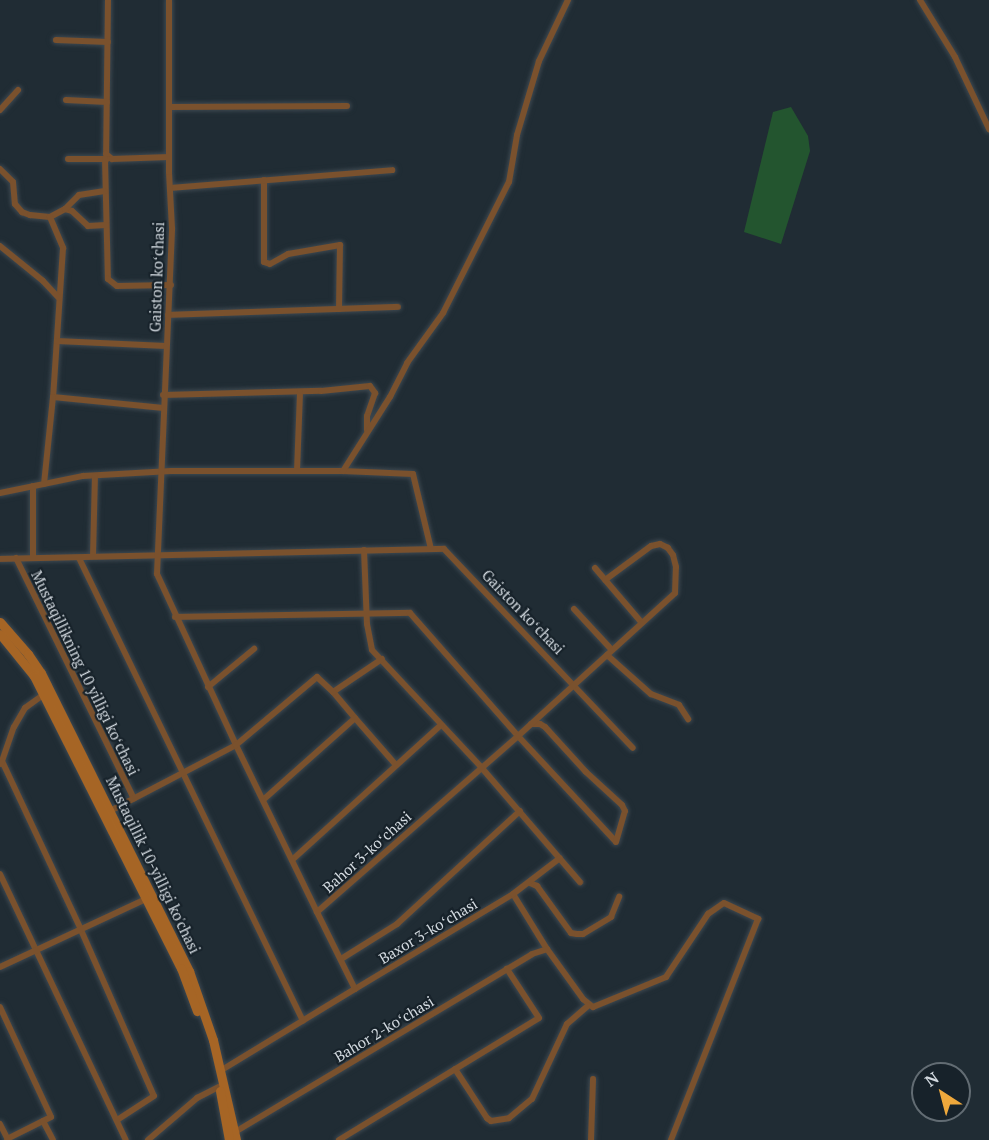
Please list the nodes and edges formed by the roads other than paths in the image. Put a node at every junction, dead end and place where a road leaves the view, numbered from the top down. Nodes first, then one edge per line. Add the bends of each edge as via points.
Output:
1 (108, 0) edge
2 (169, 0) edge
3 (568, 0) edge
4 (920, 0) edge
5 (56, 40) dead end
6 (108, 42) junction
7 (18, 90) dead end
8 (66, 100) dead end
9 (107, 102) junction
10 (347, 106) dead end
11 (169, 107) junction
12 (0, 110) edge
13 (989, 129) edge
14 (169, 157) junction
15 (68, 159) dead end
16 (108, 159) junction
17 (0, 169) edge
18 (392, 170) dead end
19 (264, 180) junction
20 (170, 188) junction
21 (105, 191) junction
22 (65, 209) junction
23 (50, 217) junction
24 (106, 225) junction
25 (0, 246) edge
26 (171, 285) junction
27 (59, 298) junction
28 (398, 307) dead end
29 (339, 309) junction
30 (168, 315) junction
31 (57, 341) junction
32 (166, 346) junction
33 (300, 392) junction
34 (164, 395) junction
35 (53, 397) junction
36 (162, 408) junction
37 (367, 430) junction
38 (297, 471) junction
39 (343, 471) junction
40 (159, 472) junction
41 (95, 476) junction
42 (44, 484) junction
43 (33, 486) junction
44 (0, 493) edge
45 (431, 549) junction
46 (364, 550) junction
47 (156, 554) junction
48 (93, 556) junction
49 (0, 558) edge
50 (16, 558) junction
51 (33, 558) junction
52 (79, 558) junction
53 (595, 568) dead end
54 (605, 580) junction
55 (574, 609) dead end
56 (366, 612) junction
57 (175, 617) junction
58 (0, 622) edge
59 (642, 623) junction
60 (0, 634) edge
61 (254, 649) dead end
62 (610, 652) junction
63 (382, 659) junction
64 (575, 684) junction
65 (208, 687) junction
66 (333, 692) junction
67 (43, 695) junction
68 (355, 718) junction
69 (688, 719) dead end
70 (531, 724) junction
71 (441, 725) junction
72 (518, 736) junction
73 (0, 741) edge
74 (236, 745) junction
75 (7, 748) junction
76 (633, 748) dead end
77 (1, 764) edge
78 (396, 765) junction
79 (481, 767) junction
80 (184, 773) junction
81 (134, 800) junction
82 (262, 800) junction
83 (110, 811) junction
84 (519, 811) junction
85 (560, 858) junction
86 (292, 860) junction
87 (0, 874) edge
88 (580, 882) dead end
89 (530, 883) junction
90 (513, 894) junction
91 (619, 897) dead end
92 (146, 899) junction
93 (317, 912) junction
94 (81, 930) junction
95 (547, 949) junction
96 (38, 950) junction
97 (341, 959) junction
98 (0, 967) edge
99 (507, 969) junction
100 (356, 989) junction
101 (588, 1006) junction
102 (0, 1007) edge
103 (303, 1021) junction
104 (455, 1068) junction
105 (220, 1071) junction
106 (593, 1079) dead end
107 (219, 1087) junction
108 (117, 1120) junction
109 (43, 1121) junction
110 (0, 1125) edge
111 (233, 1137) edge
112 (7, 1139) edge
113 (150, 1139) edge
114 (53, 1140) edge
115 (126, 1140) edge
116 (339, 1140) edge
117 (591, 1140) edge
118 (671, 1140) edge

1 - 6 street
2 - 11 street, Gaiston koʻchasi
3 - 37 street via 538,61 517,135 509,182 443,313
4 - 13 street via 955,57
5 - 6 street
6 - 9 street
7 - 12 street
8 - 9 street
9 - 16 street
10 - 11 street
11 - 14 street, Gaiston koʻchasi
14 - 16 street
14 - 20 street, Gaiston koʻchasi
15 - 16 street
16 - 21 street
17 - 23 street via 15,187 17,208 30,216
18 - 19 street
19 - 20 street
19 - 29 street via 264,262 270,264 288,254 340,245
20 - 26 street, Gaiston koʻchasi
21 - 22 street via 79,195
21 - 24 street
22 - 23 street
22 - 24 street via 88,226
23 - 27 street via 63,248
24 - 26 street via 108,279 113,285
25 - 27 street
26 - 30 street, Gaiston koʻchasi
27 - 31 street
28 - 29 street
29 - 30 street
30 - 32 street, Gaiston koʻchasi
31 - 32 street
31 - 35 street
32 - 34 street, Gaiston koʻchasi
33 - 34 street
33 - 37 street via 370,386 375,393
33 - 38 street
34 - 36 street, Gaiston koʻchasi
35 - 36 street
35 - 42 street
36 - 40 street, Gaiston koʻchasi
37 - 39 street
38 - 39 street
38 - 40 street
39 - 45 street via 413,474
40 - 41 street
40 - 47 street, Gaiston koʻchasi
41 - 42 street
41 - 48 street
42 - 43 street
43 - 44 street
43 - 51 street
45 - 46 street, Gaiston koʻchasi
45 - 64 street, Gaiston koʻchasi via 448,551
46 - 47 street, Gaiston koʻchasi
46 - 56 street
47 - 48 street, Gaiston koʻchasi
47 - 57 street via 157,574
48 - 52 street, Gaiston koʻchasi
49 - 50 street, Gaiston koʻchasi
50 - 51 street, Gaiston koʻchasi
50 - 81 street, Mustaqillikning 10 yilligi koʻchasi
51 - 52 street, Gaiston koʻchasi
52 - 80 street
53 - 54 street
54 - 59 street
54 - 59 street, Bahor 3-koʻchasi via 651,546 660,544 668,548 676,567 675,593
55 - 62 street
56 - 57 street
56 - 63 street via 372,650
56 - 72 street via 410,613
57 - 65 street
58 - 83 main road, Mustaqillik 10-yilligi ko'chasi via 41,673
59 - 62 street, Bahor 3-koʻchasi
60 - 67 main road, Mustaqillik 10-yilligi ko'chasi via 34,675
61 - 65 street
62 - 64 street, Bahor 3-koʻchasi
62 - 69 street via 651,694 680,705
63 - 66 street
63 - 71 street
64 - 70 street, Bahor 3-koʻchasi
64 - 76 street, Gaiston koʻchasi
65 - 74 street
66 - 68 street
66 - 74 street via 317,677
67 - 75 street via 25,708
67 - 92 main road, Mustaqillik 10-yilligi ko'chasi
68 - 78 street
68 - 82 street
70 - 72 street, Bahor 3-koʻchasi
70 - 72 street via 545,727 622,805 625,811 616,842
71 - 78 street
71 - 79 street
72 - 79 street, Bahor 3-koʻchasi
73 - 75 street
74 - 80 street
74 - 82 street
75 - 77 street
77 - 94 street
78 - 86 street
79 - 84 street
79 - 93 street, Bahor 3-koʻchasi
80 - 81 street
80 - 103 street
81 - 83 street
82 - 86 street
83 - 105 main road, Mustaqillik 10-yilligi ko'chasi via 189,971
84 - 85 street
84 - 97 street via 397,924
85 - 88 street
85 - 89 street, Baxor 3-koʻchasi
86 - 93 street
87 - 96 street
89 - 90 street, Baxor 3-koʻchasi
89 - 91 street via 537,886 571,933 577,934 611,917
90 - 95 street
90 - 100 street, Baxor 3-koʻchasi
92 - 94 street
92 - 107 main road, Mustaqillik 10-yilligi ko'chasi via 181,968
93 - 97 street, Bahor 3-koʻchasi
94 - 96 street
94 - 108 street via 154,1096
95 - 99 street, Bahor 2-koʻchasi
95 - 101 street
96 - 98 street
96 - 108 street
97 - 100 street, Bahor 3-koʻchasi
99 - 104 street via 539,1018
99 - 111 street, Bahor 2-koʻchasi
100 - 103 street
101 - 104 street via 567,1024 532,1100 509,1118 487,1118
101 - 118 street via 666,977 708,914 724,903 758,919
102 - 109 street via 51,1117
103 - 105 street
104 - 116 street
105 - 111 main road, Mustaqillik 10-yilligi ko'chasi
106 - 117 street
107 - 111 main road, Mustaqillik 10-yilligi ko'chasi
107 - 113 street via 197,1098
108 - 115 street
109 - 112 street
109 - 114 street
110 - 112 street

